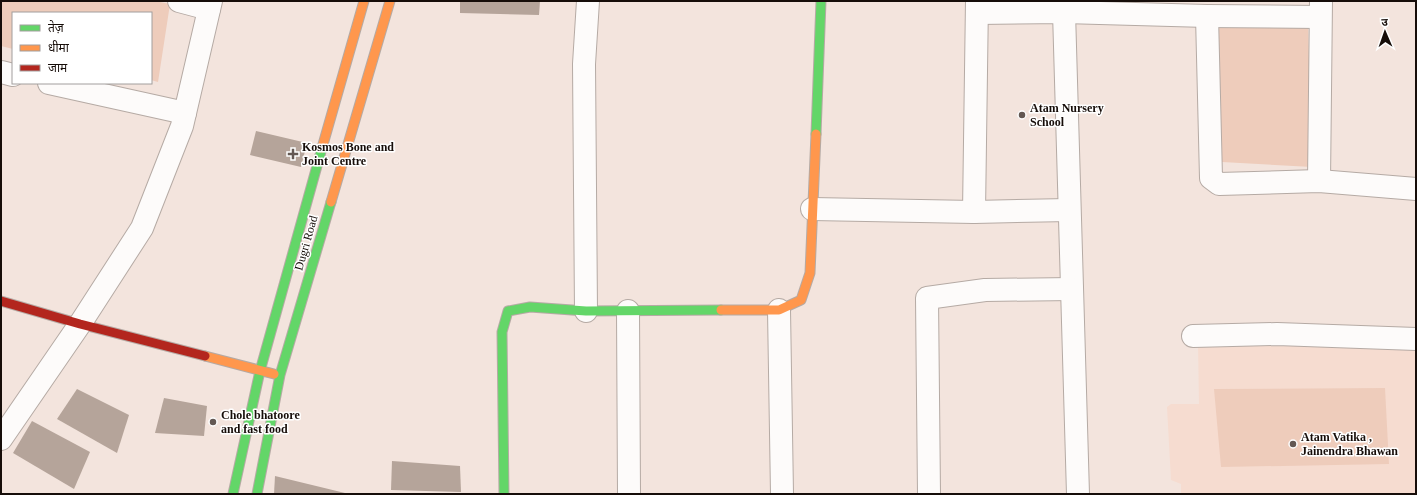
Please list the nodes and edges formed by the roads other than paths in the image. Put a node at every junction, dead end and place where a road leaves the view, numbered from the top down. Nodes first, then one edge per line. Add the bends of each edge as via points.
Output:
1 (179, 1) edge
2 (364, 1) edge
3 (390, 1) edge
4 (588, 1) edge
5 (821, 1) edge
6 (210, 5) edge
7 (977, 7) edge
8 (1104, 7) edge
9 (1320, 9) edge
10 (1064, 12) junction
11 (1207, 16) junction
12 (1, 72) edge
13 (12, 75) edge
14 (54, 84) edge
15 (185, 113) junction
16 (1319, 181) junction
17 (1416, 189) edge
18 (812, 209) junction
19 (1069, 210) junction
20 (974, 212) junction
21 (1072, 289) junction
22 (1, 301) edge
23 (779, 310) junction
24 (586, 311) junction
25 (628, 311) junction
26 (80, 324) junction
27 (1193, 336) dead end
28 (1416, 339) edge
29 (260, 371) junction
30 (280, 375) junction
31 (1, 439) edge
32 (233, 494) edge
33 (257, 494) edge
34 (504, 494) edge
35 (629, 494) edge
36 (782, 494) edge
37 (930, 494) edge
38 (1078, 494) edge

1 - 6 street
2 - 29 street, Dugri Road
3 - 30 street, Dugri Road
4 - 24 street via 584,64
5 - 18 street
6 - 15 street
7 - 10 street
7 - 20 street
8 - 10 street
8 - 11 street
9 - 11 street
9 - 16 street
10 - 19 street
11 - 16 street via 1211,178 1219,184
12 - 13 street
14 - 15 street
15 - 26 street via 142,228
16 - 17 street
18 - 20 street
18 - 23 street via 810,273 801,300
19 - 20 street
19 - 21 street
21 - 37 street via 985,290 927,298
21 - 38 street
22 - 26 street
23 - 25 street
23 - 36 street
24 - 25 street
24 - 34 street via 530,307 508,311 502,332
25 - 35 street
26 - 29 street
26 - 31 street
27 - 28 street via 1277,334
29 - 30 street
29 - 32 street, Dugri Road
30 - 33 street, Dugri Road

